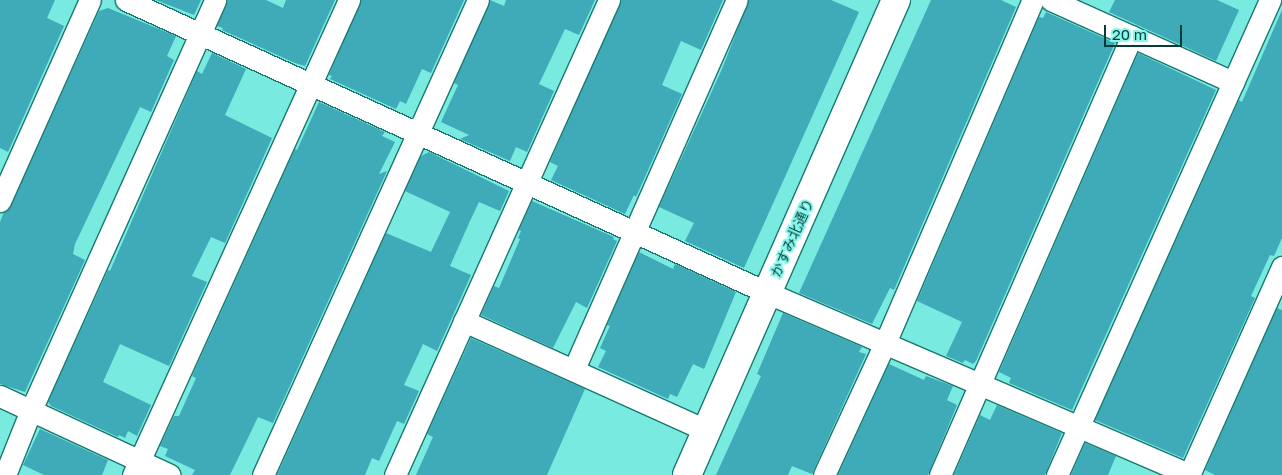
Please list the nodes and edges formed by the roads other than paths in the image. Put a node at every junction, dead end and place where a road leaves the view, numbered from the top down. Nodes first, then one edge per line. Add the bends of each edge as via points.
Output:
1 (90, 0) edge
2 (126, 0) edge
3 (215, 0) edge
4 (349, 0) edge
5 (478, 0) edge
6 (609, 0) edge
7 (737, 0) edge
8 (896, 0) edge
9 (1033, 0) edge
10 (1051, 0) edge
11 (1270, 0) edge
12 (1094, 9) edge
13 (200, 34) junction
14 (1132, 36) junction
15 (1233, 82) junction
16 (312, 83) junction
17 (418, 133) junction
18 (526, 182) junction
19 (0, 201) edge
20 (634, 232) junction
21 (1282, 267) edge
22 (768, 292) junction
23 (464, 321) junction
24 (885, 343) junction
25 (574, 369) junction
26 (980, 384) junction
27 (0, 396) edge
28 (31, 410) junction
29 (1078, 426) junction
30 (708, 431) junction
31 (136, 468) edge
32 (5, 475) edge
33 (170, 475) edge
34 (263, 475) edge
35 (395, 475) edge
36 (687, 475) edge
37 (824, 475) edge
38 (940, 475) edge
39 (1057, 475) edge
40 (1190, 475) edge

1 - 19 street
2 - 13 street
3 - 13 street
4 - 16 street
5 - 17 street
6 - 18 street
7 - 20 street
8 - 22 street, かすみ北通り
9 - 24 street
10 - 12 street
11 - 15 street
12 - 14 street
13 - 16 street
13 - 28 street
14 - 15 street
14 - 26 street
15 - 29 street
16 - 17 street
16 - 31 street
17 - 18 street
17 - 34 street
18 - 20 street
18 - 23 street
20 - 22 street
20 - 25 street
21 - 40 street
22 - 24 street
22 - 30 street, かすみ北通り
23 - 25 street
23 - 35 street
24 - 26 street
24 - 37 street
25 - 30 street
26 - 29 street
26 - 38 street
27 - 28 street
28 - 31 street
28 - 32 street
29 - 39 street
29 - 40 street
30 - 36 street, かすみ北通り
31 - 33 street

